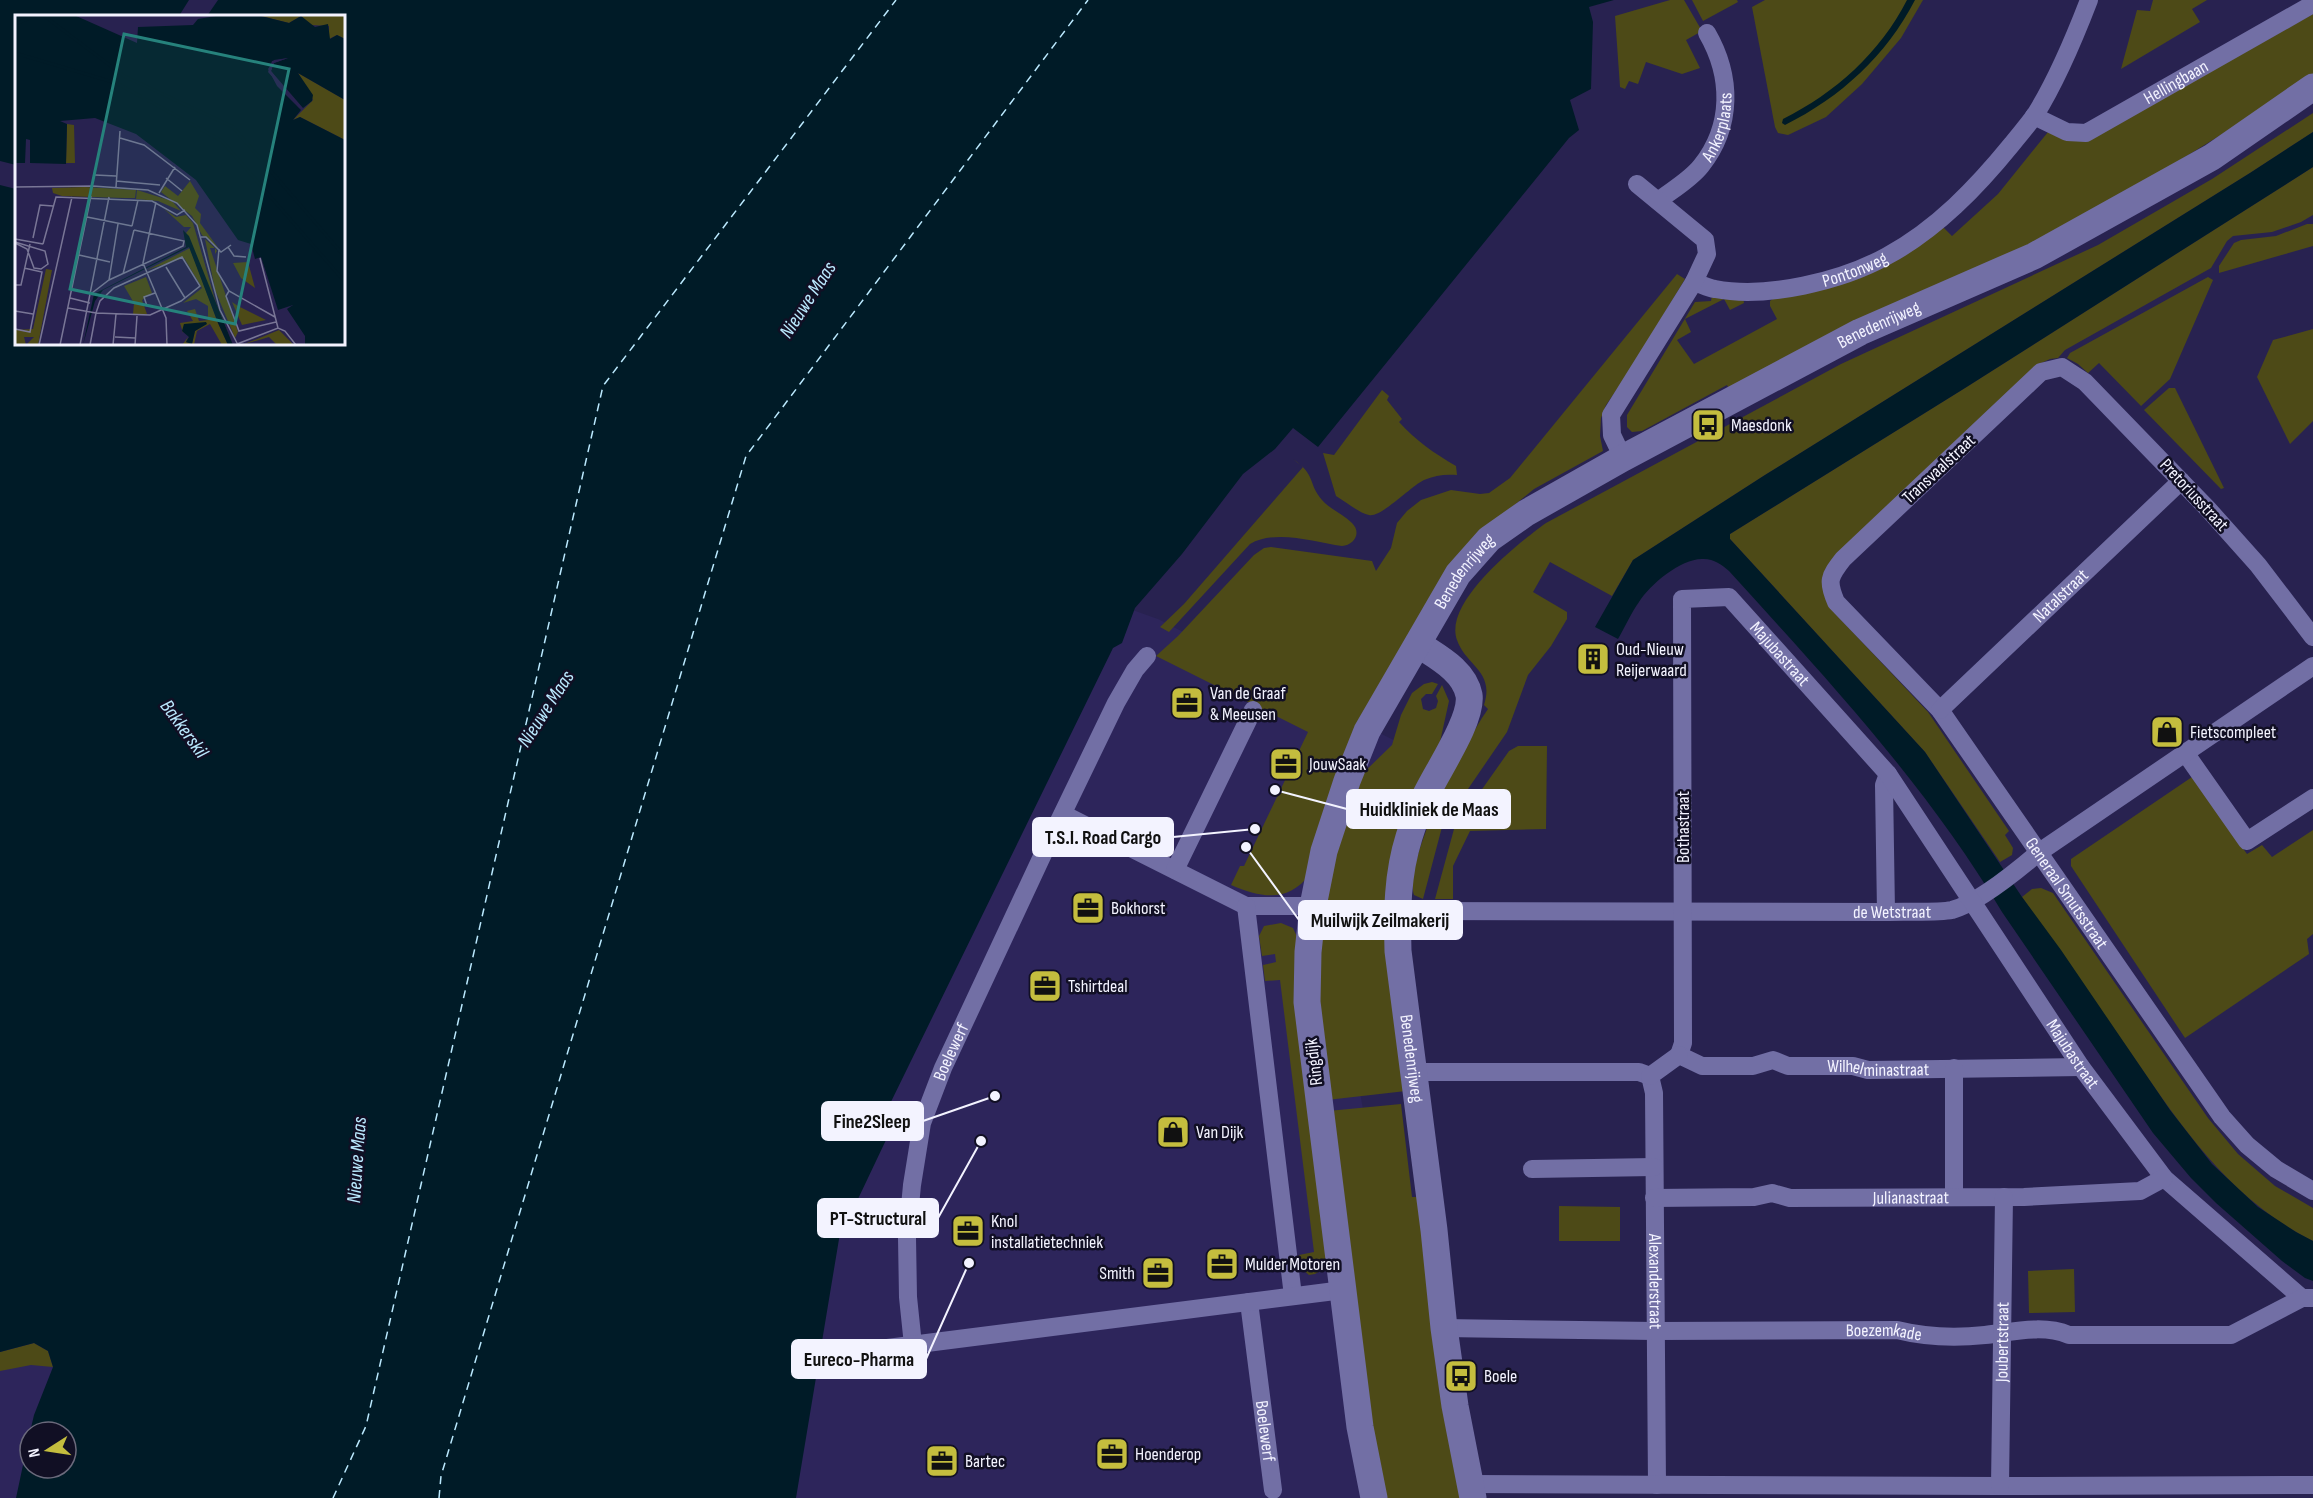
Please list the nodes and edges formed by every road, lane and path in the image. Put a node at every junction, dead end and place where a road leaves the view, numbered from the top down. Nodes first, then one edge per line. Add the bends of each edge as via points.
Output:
1 (2089, 0) edge
2 (2313, 4) edge
3 (1707, 33) dead end
4 (2313, 87) edge
5 (2034, 116) junction
6 (1636, 184) dead end
7 (1658, 201) junction
8 (1694, 282) junction
9 (2062, 367) joint
10 (1623, 458) junction
11 (2181, 481) junction
12 (1829, 586) joint
13 (1682, 599) joint
14 (2313, 636) edge
15 (1418, 644) junction
16 (1147, 656) dead end
17 (2313, 666) edge
18 (1252, 710) dead end
19 (1940, 710) junction
20 (2186, 754) junction
21 (1888, 774) junction
22 (2313, 798) edge
23 (1063, 814) junction
24 (2038, 853) junction
25 (1175, 870) junction
26 (1979, 896) junction
27 (1246, 906) junction
28 (1313, 906) junction
29 (1397, 911) junction
30 (1684, 911) junction
31 (1886, 912) junction
32 (1679, 1055) junction
33 (2081, 1067) junction
34 (1954, 1068) junction
35 (1412, 1072) junction
36 (1650, 1076) junction
37 (1654, 1167) junction
38 (1532, 1169) dead end
39 (2164, 1178) junction
40 (2313, 1191) edge
41 (1954, 1197) junction
42 (2004, 1197) junction
43 (1654, 1198) junction
44 (1342, 1290) junction
45 (1293, 1296) junction
46 (2307, 1298) edge
47 (1249, 1302) junction
48 (1444, 1328) junction
49 (1655, 1331) junction
50 (2002, 1332) junction
51 (913, 1345) junction
52 (848, 1353) dead end
53 (1657, 1485) junction
54 (2313, 1485) edge
55 (2000, 1486) junction
56 (1273, 1490) dead end
57 (1471, 1491) edge
58 (1374, 1498) edge

1 - 5 street, Pontonweg via 2070,48
2 - 5 street, Hellingbaan via 2086,133 2067,132
3 - 7 street, Ankerplaats via 1723,70 1727,105 1719,134 1700,167
4 - 10 street, Benedenrijweg via 2212,157 2034,256 1860,332
5 - 8 street, Pontonweg via 1984,179 1927,231 1886,257 1829,280 1789,289 1715,289
6 - 7 street
7 - 8 street via 1705,240 1707,254
8 - 10 street via 1611,415 1612,435
9 - 11 street, Pretoriusstraat via 2085,382
9 - 12 street, Transvaalstraat via 2041,372 2032,380 1844,559
10 - 15 street, Benedenrijweg via 1526,513 1489,539 1458,574
11 - 14 street, Pretoriusstraat via 2258,565
11 - 19 street, Natalstraat
12 - 19 street, Generaal Smutsstraat via 1836,602
13 - 21 street, Majubastraat via 1729,597
13 - 30 street, Bothastraat
15 - 28 street, Ringdijk via 1367,731 1324,851
15 - 29 street, Benedenrijweg via 1457,672 1468,693 1469,707 1409,836
16 - 23 street, Boelewerf via 1134,670 1116,703
17 - 20 street, de Wetstraat
18 - 25 street
19 - 24 street, Generaal Smutsstraat
20 - 22 street via 2247,840
20 - 24 street, de Wetstraat
21 - 26 street, Majubastraat
21 - 31 street via 1884,785
23 - 25 street
23 - 51 street, Boelewerf via 943,1068 922,1123 907,1238
24 - 26 street, de Wetstraat
24 - 40 street, Generaal Smutsstraat via 2222,1117 2276,1169
25 - 27 street
26 - 31 street, de Wetstraat via 1952,910
26 - 33 street, Majubastraat
27 - 28 street
27 - 45 street
28 - 44 street, Ringdijk via 1307,1002
29 - 30 street, de Wetstraat
29 - 35 street, Benedenrijweg
30 - 31 street, de Wetstraat
30 - 32 street, Bothastraat via 1683,1043
32 - 34 street, Wilhelminastraat via 1702,1066 1753,1066 1773,1060 1788,1066 1853,1066 1868,1070
32 - 36 street
33 - 34 street, Wilhelminastraat
33 - 39 street, Majubastraat
34 - 41 street
35 - 36 street via 1639,1072
35 - 48 street, Benedenrijweg
36 - 37 street, Alexanderstraat via 1654,1093
37 - 38 street
37 - 43 street, Alexanderstraat
39 - 42 street, Julianastraat via 2140,1191
39 - 46 street, Majubastraat
41 - 42 street, Julianastraat
41 - 43 street, Julianastraat via 1790,1198 1772,1193 1754,1197
42 - 50 street, Joubertstraat
43 - 49 street, Alexanderstraat
44 - 45 street
44 - 58 street, Ringdijk
45 - 47 street
46 - 50 street, Boezemkade via 2231,1335
47 - 51 street
47 - 56 street, Boelewerf
48 - 49 street, Boezemkade
48 - 57 street, Benedenrijweg
49 - 50 street, Boezemkade via 1896,1330 1919,1336
49 - 53 street, Alexanderstraat
50 - 55 street, Joubertstraat
51 - 52 street
53 - 55 street
53 - 57 street
54 - 55 street

